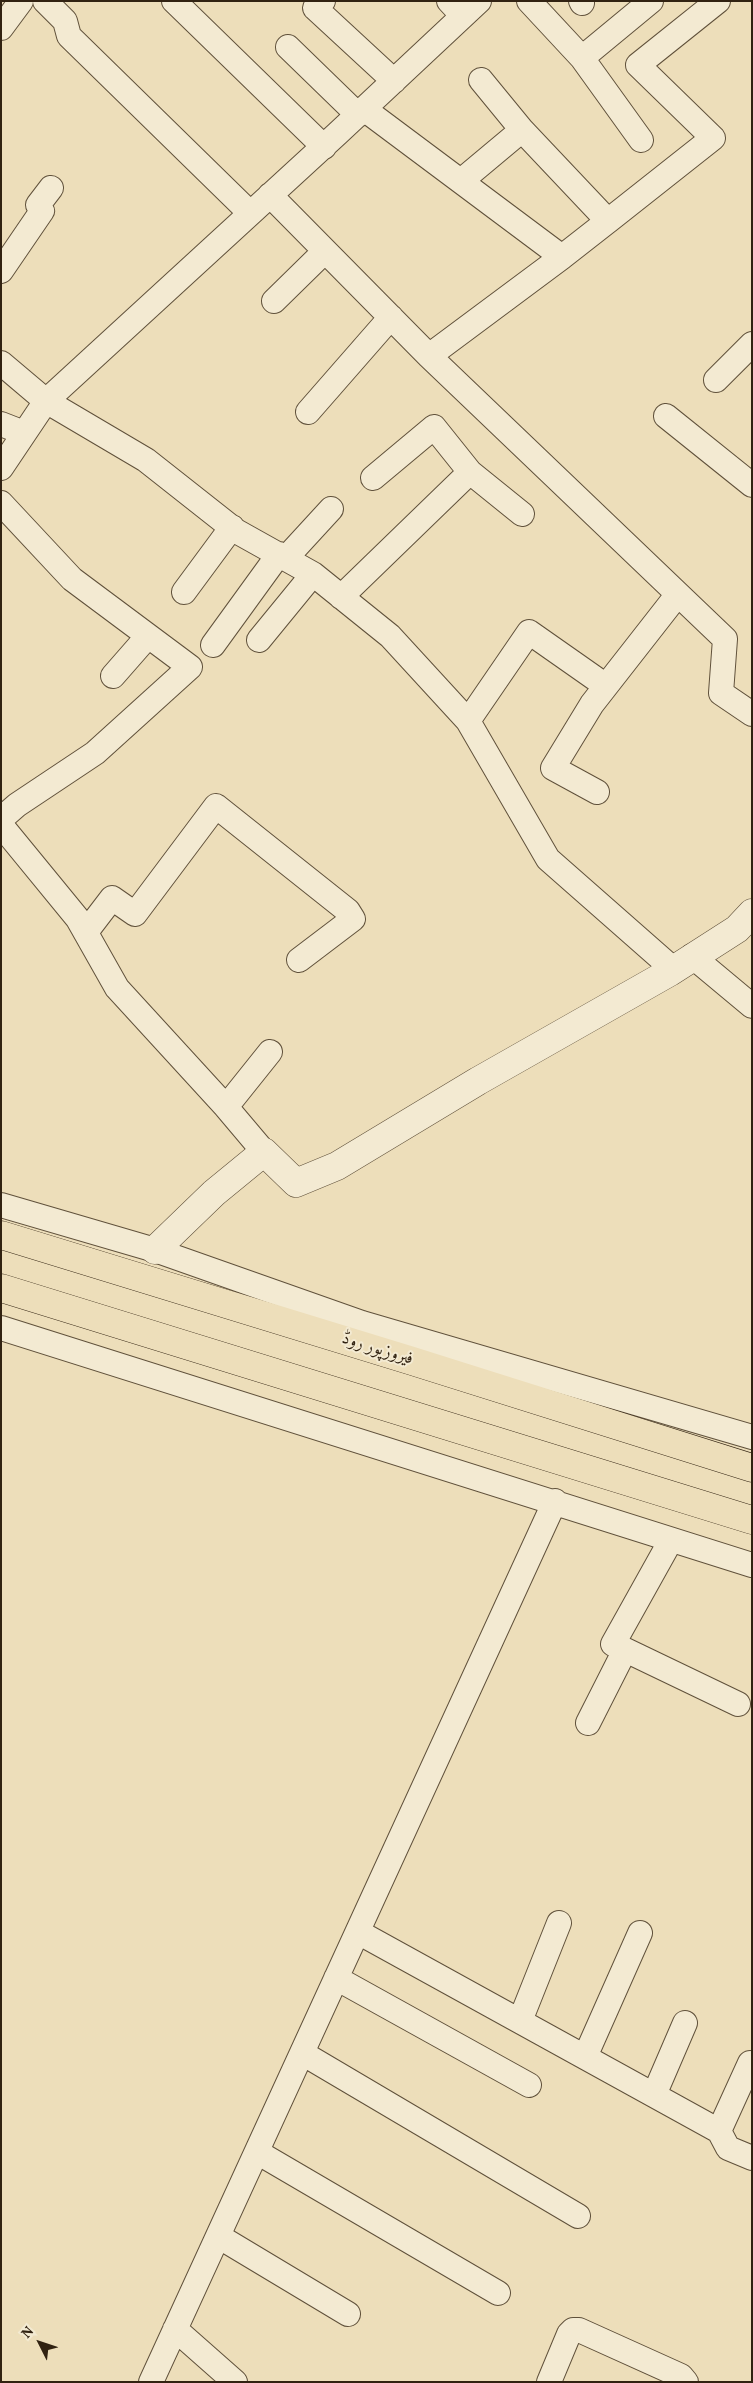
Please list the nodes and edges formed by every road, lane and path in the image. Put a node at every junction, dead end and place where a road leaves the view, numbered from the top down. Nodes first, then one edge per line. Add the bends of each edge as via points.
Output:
1 (21, 1) edge
2 (45, 1) edge
3 (174, 1) edge
4 (529, 1) edge
5 (651, 1) edge
6 (718, 1) edge
7 (316, 3) edge
8 (464, 6) edge
9 (1, 28) edge
10 (288, 47) dead end
11 (582, 58) junction
12 (481, 80) dead end
13 (394, 81) junction
14 (361, 112) junction
15 (522, 130) junction
16 (642, 140) dead end
17 (324, 147) junction
18 (460, 181) junction
19 (51, 188) dead end
20 (270, 195) junction
21 (250, 213) junction
22 (608, 221) junction
23 (326, 251) junction
24 (562, 257) junction
25 (1, 271) edge
26 (274, 301) dead end
27 (391, 317) junction
28 (752, 344) edge
29 (429, 356) junction
30 (1, 363) edge
31 (716, 380) dead end
32 (46, 401) junction
33 (308, 412) dead end
34 (666, 416) dead end
35 (1, 424) edge
36 (24, 434) junction
37 (1, 468) edge
38 (470, 472) junction
39 (373, 478) dead end
40 (752, 485) edge
41 (1, 503) edge
42 (332, 509) dead end
43 (522, 514) dead end
44 (232, 527) junction
45 (283, 556) junction
46 (313, 574) junction
47 (184, 592) dead end
48 (678, 594) junction
49 (341, 597) junction
50 (148, 636) junction
51 (260, 640) dead end
52 (213, 645) dead end
53 (113, 676) dead end
54 (606, 686) junction
55 (752, 714) edge
56 (468, 721) junction
57 (597, 792) dead end
58 (1, 819) edge
59 (1, 824) edge
60 (752, 913) edge
61 (86, 932) junction
62 (300, 960) dead end
63 (683, 962) junction
64 (752, 1006) edge
65 (270, 1052) dead end
66 (226, 1107) junction
67 (264, 1152) junction
68 (1, 1205) edge
69 (1, 1235) edge
70 (155, 1250) junction
71 (1, 1288) edge
72 (1, 1328) edge
73 (752, 1437) edge
74 (752, 1468) edge
75 (555, 1501) junction
76 (752, 1520) edge
77 (671, 1540) junction
78 (752, 1565) edge
79 (625, 1650) junction
80 (738, 1704) dead end
81 (588, 1724) dead end
82 (559, 1924) dead end
83 (358, 1932) junction
84 (640, 1933) dead end
85 (336, 1978) junction
86 (520, 2021) junction
87 (685, 2023) dead end
88 (302, 2053) junction
89 (585, 2057) junction
90 (750, 2063) dead end
91 (529, 2085) dead end
92 (654, 2095) junction
93 (718, 2131) junction
94 (257, 2152) junction
95 (752, 2158) edge
96 (578, 2216) dead end
97 (218, 2236) junction
98 (498, 2293) dead end
99 (348, 2314) dead end
100 (175, 2329) junction
101 (151, 2382) edge
102 (235, 2382) edge
103 (549, 2382) edge
104 (686, 2382) edge

1 - 9 street
2 - 21 street via 65,21 69,36
3 - 17 street
4 - 11 street
5 - 11 street
6 - 22 street via 638,65 713,138
7 - 13 street
8 - 13 street
10 - 14 street
11 - 16 street
12 - 15 street
13 - 14 street
14 - 17 street
14 - 18 street
15 - 18 street
15 - 22 street
17 - 20 street
18 - 24 street
19 - 25 street via 38,205 42,211
20 - 21 street
20 - 23 street
21 - 32 street
22 - 24 street
23 - 26 street
23 - 27 street
24 - 29 street
27 - 29 street
27 - 33 street
28 - 31 street
29 - 48 street
30 - 32 street
32 - 36 street
32 - 44 street via 146,460
34 - 40 street
35 - 36 street
36 - 37 street
38 - 39 street via 434,427
38 - 43 street
38 - 49 street
41 - 50 street via 72,579
42 - 45 street
44 - 45 street
44 - 47 street
45 - 46 street
45 - 52 street
46 - 49 street
46 - 51 street
48 - 54 street
48 - 55 street via 725,639 721,693
49 - 56 street via 390,636
50 - 53 street
50 - 58 street via 190,667 95,753
54 - 56 street via 529,632
54 - 57 street via 553,768
56 - 63 street via 548,859
59 - 61 street
60 - 63 street via 737,929
61 - 62 street via 112,898 136,914 216,806 348,911 353,919
61 - 66 street via 117,988
63 - 64 street
63 - 67 street via 337,1166 296,1183
65 - 66 street
66 - 67 street
67 - 70 street via 214,1193
68 - 70 street
69 - 74 highway, فیروزپور روڈ
70 - 73 street via 362,1323
71 - 76 highway
72 - 75 street
75 - 77 street
75 - 83 street
77 - 78 street
77 - 79 street via 614,1644
79 - 80 street
79 - 81 street
82 - 86 street
83 - 85 street
83 - 86 street
84 - 89 street
85 - 88 street
85 - 91 street
86 - 89 street
87 - 92 street
88 - 94 street
88 - 96 street
89 - 92 street
90 - 93 street
92 - 93 street
93 - 95 street via 728,2148
94 - 97 street
94 - 98 street
97 - 99 street
97 - 100 street
100 - 101 street
100 - 102 street
103 - 104 street via 573,2330 681,2376

